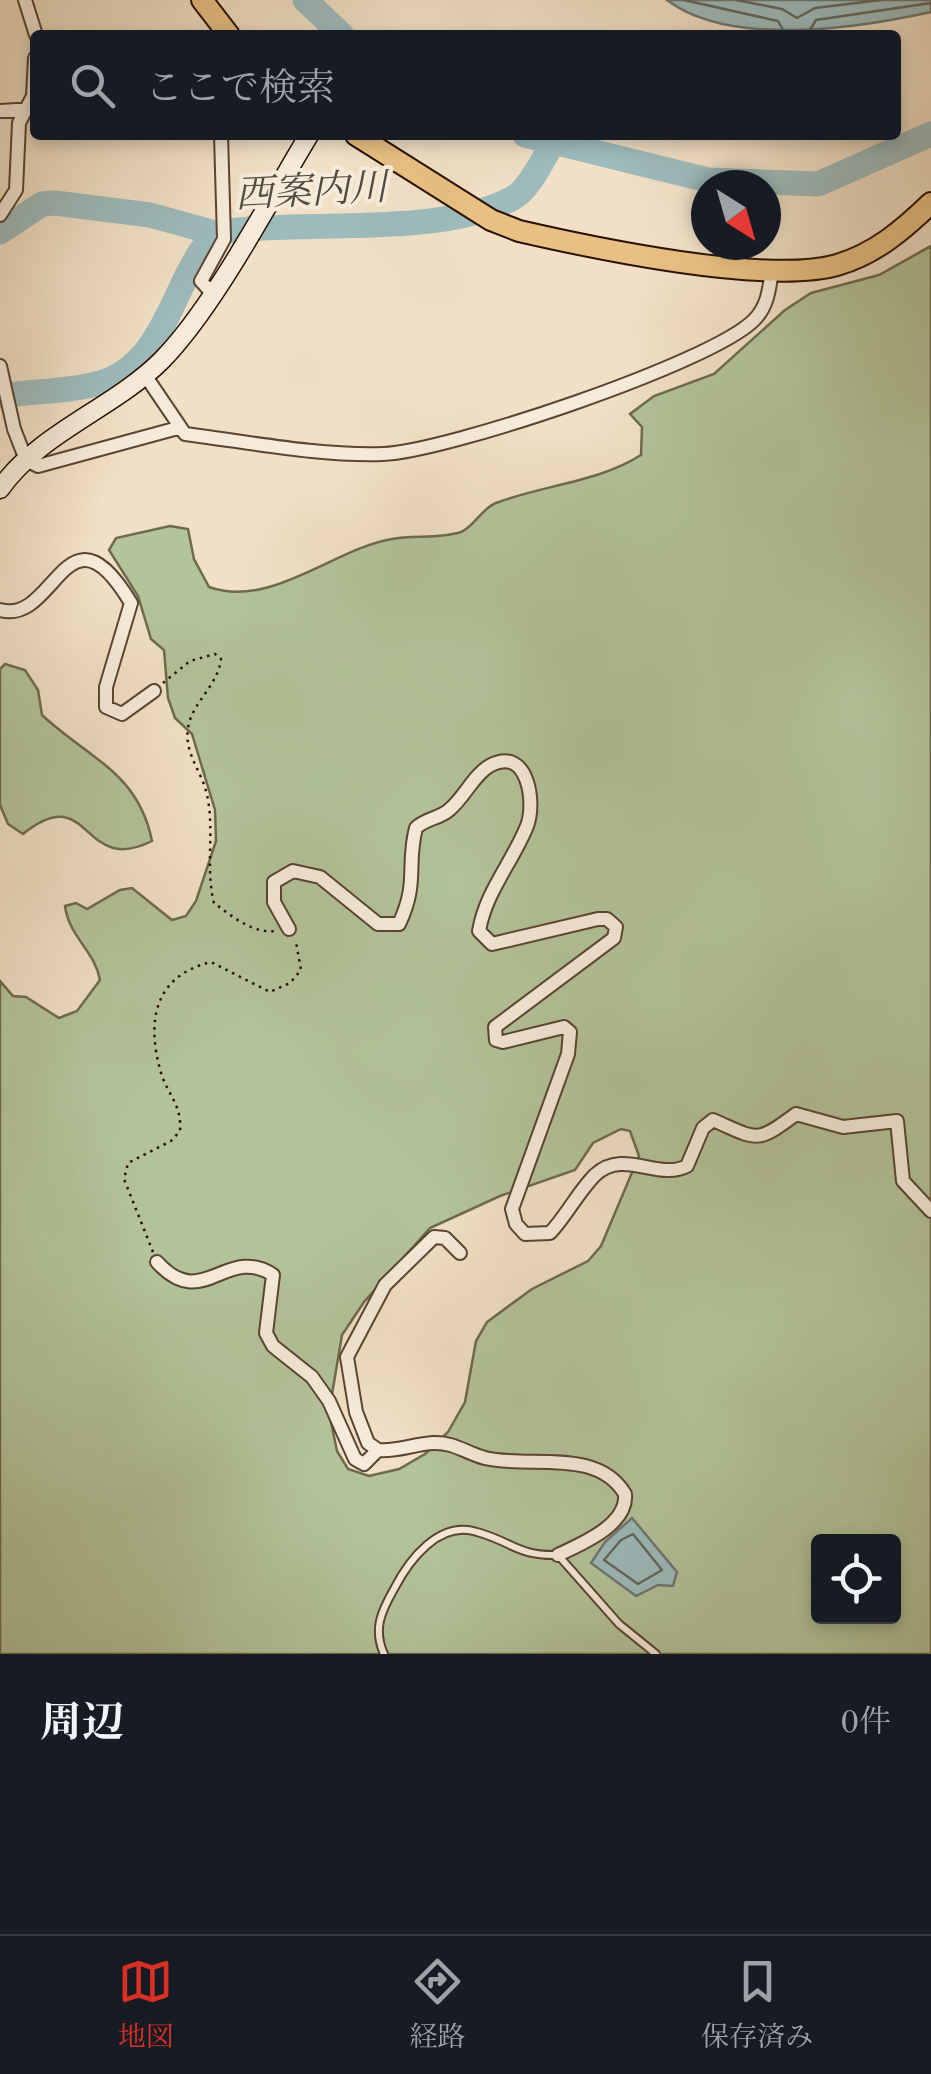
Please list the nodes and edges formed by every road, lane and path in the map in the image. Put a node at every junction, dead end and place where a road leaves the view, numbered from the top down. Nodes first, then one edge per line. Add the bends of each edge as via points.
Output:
1 (25, 0) edge
2 (202, 0) edge
3 (34, 30) edge
4 (226, 30) edge
5 (0, 110) edge
6 (30, 110) edge
7 (221, 140) edge
8 (306, 140) edge
9 (364, 140) edge
10 (931, 203) edge
11 (0, 216) edge
12 (772, 271) junction
13 (212, 292) junction
14 (0, 366) edge
15 (145, 375) junction
16 (178, 428) junction
17 (26, 460) junction
18 (0, 490) edge
19 (0, 610) edge
20 (154, 691) joint
21 (289, 928) junction
22 (931, 1210) edge
23 (460, 1254) dead end
24 (157, 1262) joint
25 (378, 1450) junction
26 (558, 1555) junction
27 (384, 1654) edge
28 (656, 1654) edge

1 - 3 street
2 - 4 highway
5 - 6 street
6 - 11 street via 18,124 16,190
7 - 13 street via 224,238 201,282
8 - 13 main road
9 - 12 highway via 491,220 558,240
10 - 12 highway via 874,250 837,265
12 - 16 street via 767,303 722,344 539,414 418,449 356,453
13 - 15 main road
14 - 17 street
15 - 16 street
15 - 17 main road
16 - 17 street via 38,466
17 - 18 main road
19 - 20 street via 31,607 68,563 93,562 131,603 106,707 122,714
20 - 21 path via 200,656 220,659 219,674 189,723 187,743 208,796 214,903 262,933
21 - 22 street via 274,902 274,882 293,870 320,877 378,924 399,924 414,884 416,828 445,814 489,766 502,762 521,769 531,798 528,824 484,906 479,931 492,944 598,919 616,927 614,938 495,1026 496,1040 503,1042 564,1027 570,1032 512,1210 525,1234 550,1233 596,1174 610,1167 630,1162 676,1172 687,1166 702,1128 713,1120 753,1139 796,1114 843,1127 897,1121 904,1181
21 - 24 path via 301,970 290,983 270,992 211,962 172,978 160,996 155,1028 180,1131 128,1163 124,1178
23 - 25 street via 445,1238 434,1237 412,1254 353,1338 347,1372 368,1443
24 - 25 street via 172,1280 191,1284 237,1266 258,1265 273,1274 266,1333 273,1346 312,1378 347,1433 355,1459 364,1464
25 - 26 street via 456,1444 482,1457 531,1465 566,1461 601,1472 624,1494 622,1510 596,1535
26 - 27 lane via 528,1556 474,1530 430,1541 411,1558 378,1622
26 - 28 lane via 618,1624

